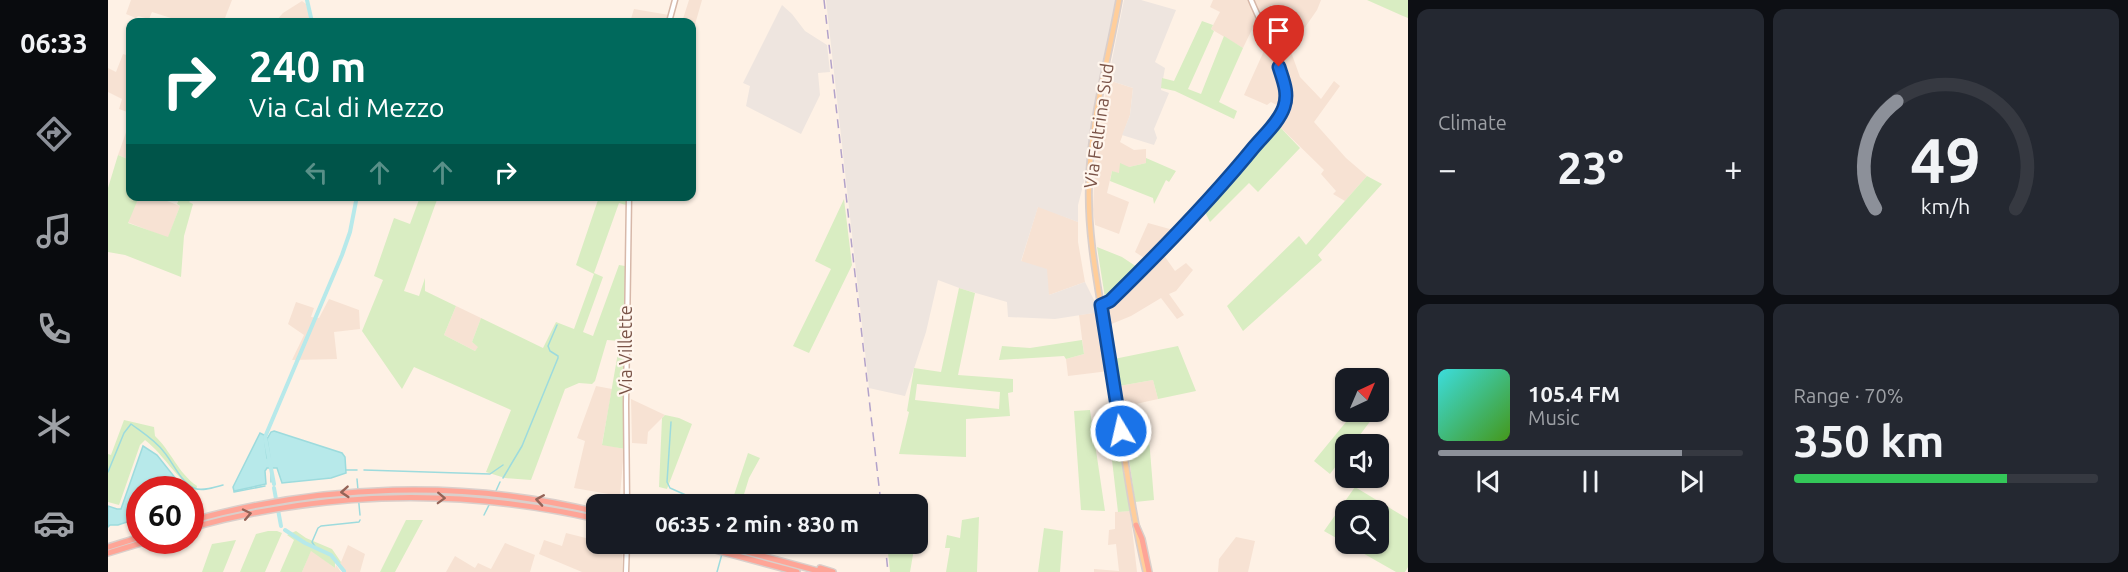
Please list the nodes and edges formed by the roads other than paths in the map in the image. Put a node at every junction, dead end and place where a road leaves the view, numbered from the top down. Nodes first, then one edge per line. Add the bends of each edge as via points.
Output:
1 (675, 0) edge
2 (1119, 0) edge
3 (1251, 0) edge
4 (670, 18) edge
5 (628, 201) edge
6 (1101, 305) junction
7 (627, 494) edge
8 (586, 509) edge
9 (204, 517) edge
10 (586, 517) edge
11 (204, 525) edge
12 (1136, 525) joint
13 (126, 541) edge
14 (108, 547) edge
15 (126, 548) edge
16 (108, 553) edge
17 (627, 554) edge
18 (730, 554) edge
19 (757, 554) edge
20 (760, 554) edge
21 (626, 572) edge
22 (797, 572) edge
23 (822, 572) edge
24 (833, 572) edge
25 (1147, 572) edge

1 - 4 street
2 - 6 main road, Via Feltrina Sud via 1089,178 1090,223
3 - 6 street via 1287,92 1283,110 1224,182 1115,296
5 - 7 street, Via Villette
6 - 12 main road, Via Feltrina Sud
8 -> 9 highway via 497,494 396,490 298,498
11 -> 10 highway via 300,505 392,497 499,502
12 - 25 highway
13 - 14 highway
15 - 16 highway
17 - 21 street
18 - 22 highway
19 - 23 highway
20 - 24 highway

